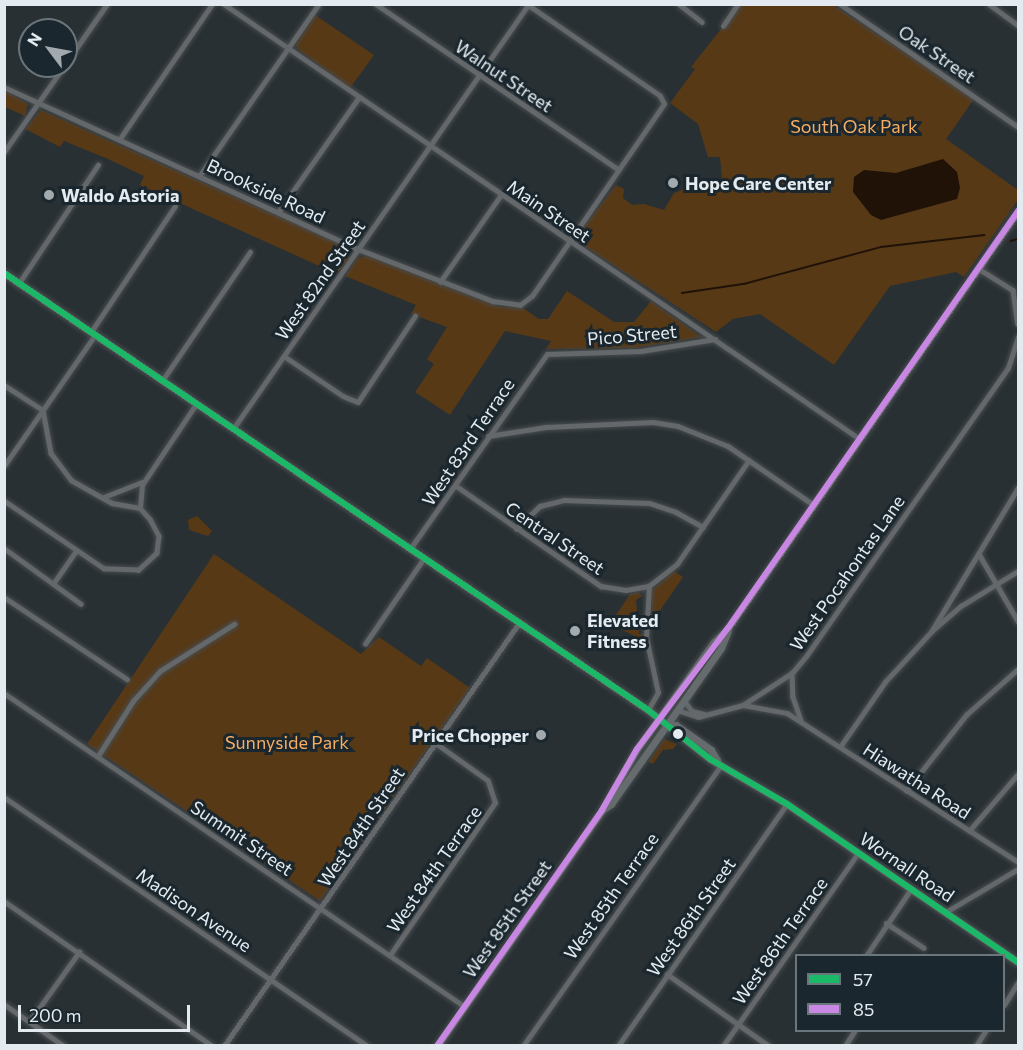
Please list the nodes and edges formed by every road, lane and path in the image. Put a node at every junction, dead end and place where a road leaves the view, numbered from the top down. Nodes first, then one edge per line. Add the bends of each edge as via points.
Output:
1 (107, 4) edge
2 (212, 4) edge
3 (224, 4) edge
4 (319, 4) edge
5 (376, 4) edge
6 (679, 4) edge
7 (738, 4) edge
8 (840, 4) edge
9 (989, 4) edge
10 (528, 5) edge
11 (702, 22) dead end
12 (1018, 25) edge
13 (723, 26) dead end
14 (78, 45) edge
15 (288, 48) junction
16 (480, 75) junction
17 (55, 78) edge
18 (4, 87) edge
19 (359, 97) junction
20 (38, 103) junction
21 (1018, 127) edge
22 (119, 140) junction
23 (430, 146) junction
24 (4, 152) edge
25 (98, 165) dead end
26 (618, 169) junction
27 (200, 175) junction
28 (501, 195) junction
29 (175, 206) dead end
30 (1018, 211) edge
31 (279, 212) junction
32 (569, 241) junction
33 (358, 249) junction
34 (250, 252) dead end
35 (978, 269) junction
36 (4, 273) edge
37 (440, 282) junction
38 (19, 284) junction
39 (1016, 289) edge
40 (415, 316) dead end
41 (1018, 324) edge
42 (93, 334) junction
43 (1018, 337) edge
44 (715, 339) junction
45 (550, 354) joint
46 (284, 356) junction
47 (162, 381) junction
48 (4, 385) edge
49 (196, 404) junction
50 (43, 410) junction
51 (233, 429) junction
52 (488, 436) junction
53 (860, 439) junction
54 (749, 460) junction
55 (4, 466) edge
56 (145, 481) junction
57 (455, 485) junction
58 (1018, 488) edge
59 (104, 497) junction
60 (4, 501) edge
61 (814, 505) junction
62 (140, 508) junction
63 (703, 527) junction
64 (516, 529) junction
65 (4, 548) edge
66 (410, 549) junction
67 (76, 551) junction
68 (979, 554) junction
69 (424, 558) junction
70 (1018, 571) edge
71 (998, 583) junction
72 (53, 584) junction
73 (649, 586) junction
74 (4, 597) edge
75 (81, 604) dead end
76 (1018, 621) edge
77 (519, 623) junction
78 (234, 624) dead end
79 (728, 628) junction
80 (930, 632) junction
81 (365, 644) dead end
82 (1018, 669) edge
83 (792, 673) junction
84 (127, 679) dead end
85 (4, 693) edge
86 (684, 700) junction
87 (743, 705) junction
88 (648, 710) junction
89 (677, 710) junction
90 (704, 714) junction
91 (659, 719) junction
92 (802, 722) junction
93 (666, 725) junction
94 (435, 743) junction
95 (840, 747) junction
96 (98, 756) junction
97 (720, 761) junction
98 (1018, 774) edge
99 (906, 791) junction
100 (4, 797) edge
101 (787, 804) junction
102 (602, 810) junction
103 (969, 831) junction
104 (858, 853) junction
105 (1018, 862) edge
106 (1018, 869) edge
107 (911, 889) junction
108 (4, 901) edge
109 (321, 908) junction
110 (946, 912) junction
111 (886, 923) junction
112 (924, 948) dead end
113 (79, 952) junction
114 (867, 954) edge
115 (390, 955) junction
116 (1018, 962) edge
117 (667, 974) junction
118 (271, 979) junction
119 (1018, 983) edge
120 (1005, 1003) edge
121 (4, 1004) edge
122 (464, 1006) junction
123 (30, 1021) junction
124 (739, 1024) junction
125 (854, 1032) edge
126 (985, 1032) edge
127 (64, 1046) edge
128 (213, 1046) edge
129 (224, 1046) edge
130 (368, 1046) edge
131 (436, 1046) edge
132 (523, 1046) edge
133 (618, 1046) edge
134 (723, 1046) edge
135 (769, 1046) edge
136 (845, 1046) edge
137 (976, 1046) edge

1 - 14 street
2 - 22 street
3 - 15 street, Main Street
4 - 15 street
5 - 16 street, Walnut Street
6 - 11 street
7 - 13 street
8 - 21 street, Oak Street
9 - 12 street
10 - 16 street, West 82nd Street
10 - 26 street via 660,96 664,104
15 - 19 street, Main Street
15 - 27 street
16 - 23 street, West 82nd Street
16 - 26 street, Walnut Street
17 - 20 street
18 - 20 street, Brookside Road
19 - 23 street, Main Street
19 - 31 street
20 - 22 street, Brookside Road
20 - 24 street
22 - 27 street, Brookside Road
23 - 28 street, Main Street
23 - 33 street, West 82nd Street
25 - 38 street
26 - 32 street
27 - 31 street, Brookside Road
28 - 32 street, Main Street
28 - 37 street
29 - 42 street
30 - 35 main road, West 85th Street
31 - 33 street, Brookside Road
32 - 37 street, Brookside Road via 532,296 520,305 493,301
32 - 44 street, Main Street
33 - 37 street, Brookside Road
33 - 46 street, West 82nd Street
34 - 47 street
35 - 39 street
35 - 53 main road, West 85th Street
36 - 38 main road, Wornall Road
38 - 42 main road, Wornall Road
39 - 41 street
40 - 46 street via 358,402
42 - 47 main road, Wornall Road
42 - 50 street
43 - 83 street, West Pocahontas Lane via 1008,368
44 - 45 street, Pico Street via 641,351
44 - 53 street, Main Street
45 - 52 street, West 83rd Terrace via 540,360
46 - 51 street, West 82nd Street
47 - 49 main road, Wornall Road
48 - 50 street
49 - 51 main road, Wornall Road
49 - 56 street
50 - 55 street
50 - 59 street via 51,453 58,467 71,480
51 - 66 main road, Wornall Road
52 - 54 street via 547,427 653,422 705,434
52 - 57 street, West 83rd Terrace
53 - 61 main road, West 85th Street
54 - 61 street
54 - 63 street
56 - 59 street
56 - 62 street
57 - 64 street, Central Street
57 - 66 street, West 83rd Terrace
58 - 68 street
59 - 62 street via 116,504
60 - 67 street
61 - 79 main road, West 85th Street
62 - 67 street via 152,521 159,539 157,553 145,568 120,572 104,569
63 - 64 street via 649,503 564,500 540,506
63 - 73 street via 678,564
64 - 73 street, Central Street via 601,586 626,590
65 - 72 street
66 - 69 main road, Wornall Road
67 - 72 street
68 - 71 street
68 - 80 street
69 - 77 main road, Wornall Road
69 - 81 street
70 - 71 street
71 - 76 street
71 - 80 street
72 - 75 street
73 - 88 street via 645,637 658,693
74 - 84 street
77 - 88 main road, Wornall Road
77 - 94 street, West 84th Street
78 - 96 street via 160,670 133,701
79 - 86 main road, West 85th Street via 721,648
79 - 91 main road, West 85th Street
80 - 95 street via 885,681
82 - 99 street via 966,715
83 - 87 street, West Pocahontas Lane
83 - 92 street via 793,697
85 - 96 street, Summit Street
86 - 89 main road, West 85th Street
86 - 90 street via 692,711
87 - 90 street, Hiawatha Road
87 - 92 street, Hiawatha Road via 765,707
88 - 91 main road, Wornall Road
89 - 90 street, Hiawatha Road via 694,717
89 - 93 main road, West 85th Street
91 - 93 main road, Wornall Road
91 - 102 main road, West 85th Street
92 - 95 street, Hiawatha Road
93 - 97 main road, Wornall Road via 676,725
93 - 102 main road, West 85th Street via 611,804
94 - 109 street, West 84th Street
94 - 115 street, West 84th Terrace via 488,781 494,797 493,810
95 - 99 street, Hiawatha Road
96 - 109 street, Summit Street
97 - 101 main road, Wornall Road
97 - 132 street, West 85th Terrace
98 - 103 street
99 - 103 street, Hiawatha Road
100 - 118 street, Madison Avenue
101 - 104 main road, Wornall Road
101 - 117 street, West 86th Street
102 - 122 main road, West 85th Street
103 - 105 street, Hiawatha Road
104 - 107 main road, Wornall Road
104 - 124 street, West 86th Terrace
106 - 110 street
107 - 110 main road, Wornall Road
107 - 111 street
108 - 113 street
109 - 115 street, Summit Street
109 - 118 street, West 84th Street
110 - 116 main road, Wornall Road
111 - 112 street
111 - 114 street
113 - 123 street
113 - 128 street
115 - 122 street, Summit Street
117 - 124 street
117 - 133 street, West 86th Street
118 - 129 street, West 84th Street
118 - 130 street, Madison Avenue
119 - 120 street
121 - 123 street
122 - 131 main road, West 85th Street
123 - 127 street
124 - 134 street, West 86th Terrace
124 - 135 street
125 - 136 street
126 - 137 street

